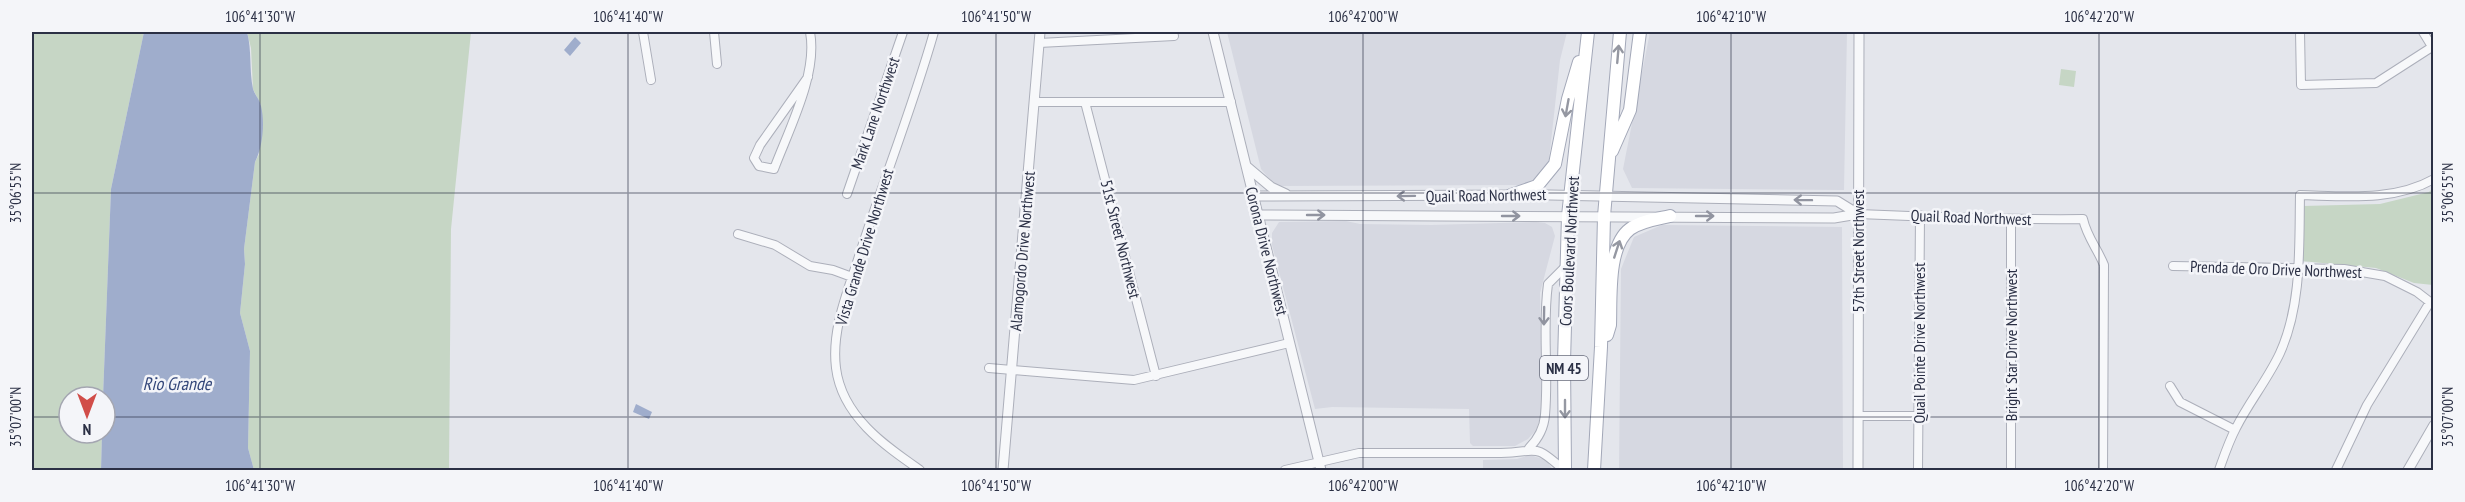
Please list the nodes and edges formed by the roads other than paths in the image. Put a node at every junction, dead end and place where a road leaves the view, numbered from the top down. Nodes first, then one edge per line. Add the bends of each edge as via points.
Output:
1 (643, 32) edge
2 (714, 32) edge
3 (810, 32) edge
4 (903, 32) edge
5 (934, 32) edge
6 (1040, 32) edge
7 (1213, 32) edge
8 (1588, 32) edge
9 (1620, 32) edge
10 (1640, 32) edge
11 (1859, 32) edge
12 (2300, 32) edge
13 (2423, 32) edge
14 (1174, 36) dead end
15 (1039, 43) junction
16 (2432, 49) edge
17 (717, 64) dead end
18 (808, 77) junction
19 (651, 80) dead end
20 (1035, 102) junction
21 (1085, 102) junction
22 (1231, 102) junction
23 (1608, 160) junction
24 (1246, 165) junction
25 (2433, 179) edge
26 (847, 194) dead end
27 (1511, 195) junction
28 (1570, 195) junction
29 (1254, 196) junction
30 (1291, 196) junction
31 (1605, 196) junction
32 (1352, 197) junction
33 (1858, 214) junction
34 (1257, 215) junction
35 (1353, 215) junction
36 (1920, 215) junction
37 (1568, 216) junction
38 (1604, 216) junction
39 (1670, 216) junction
40 (2010, 220) junction
41 (738, 234) dead end
42 (2173, 266) dead end
43 (1566, 267) junction
44 (2298, 267) junction
45 (852, 277) junction
46 (1289, 343) junction
47 (1601, 347) junction
48 (989, 368) dead end
49 (1012, 370) junction
50 (1156, 376) junction
51 (2170, 386) dead end
52 (1859, 416) junction
53 (1918, 416) junction
54 (2433, 425) edge
55 (2235, 430) junction
56 (1529, 448) junction
57 (1320, 467) edge
58 (920, 470) edge
59 (1003, 471) edge
60 (1285, 471) edge
61 (1564, 471) edge
62 (1594, 471) edge
63 (1858, 471) edge
64 (1918, 471) edge
65 (2011, 471) edge
66 (2103, 471) edge
67 (2219, 471) edge
68 (2336, 471) edge
69 (2408, 471) edge

1 - 19 street
2 - 17 street
3 - 18 street
4 - 26 street, Mark Lane Northwest
5 - 45 street, Vista Grande Drive Northwest
6 - 15 street, Alamogordo Drive Northwest
7 - 22 street, Corona Drive Northwest
8 -> 27 main road via 1568,99 1555,164 1537,186
8 - 28 main road, Coors Boulevard Northwest / NM 45
23 -> 9 main road, Coors Boulevard Northwest / NM 45
10 - 23 main road via 1630,110
11 - 33 street, 57th Street Northwest
12 - 16 street via 2301,85 2376,83
13 - 16 street
14 - 15 street
15 - 20 street, Alamogordo Drive Northwest
18 - 18 street via 774,169 759,166 754,158 760,145
20 - 21 street
20 - 49 street, Alamogordo Drive Northwest
21 - 22 street
21 - 50 street, 51st Street Northwest
22 - 24 street, Corona Drive Northwest
23 - 31 main road, Coors Boulevard Northwest / NM 45
24 - 29 street, Corona Drive Northwest
24 - 30 street via 1271,187
25 - 44 street via 2401,192 2371,196 2300,195
27 - 28 street, Quail Road Northwest
27 -> 32 street, Quail Road Northwest
28 - 31 street, Quail Road Northwest
28 - 37 main road, Coors Boulevard Northwest / NM 45
29 - 30 street, Quail Road Northwest
29 - 34 street, Corona Drive Northwest
30 - 32 street, Quail Road Northwest
33 -> 31 street, Quail Road Northwest via 1837,201
31 - 38 main road, Coors Boulevard Northwest / NM 45
32 - 35 street
33 - 36 street, Quail Road Northwest
39 -> 33 street, Quail Road Northwest via 1834,218
33 - 52 street, 57th Street Northwest
34 -> 35 street, Quail Road Northwest
34 - 46 street, Corona Drive Northwest
35 -> 37 street, Quail Road Northwest
36 - 40 street, Quail Road Northwest
36 - 53 street, Quail Pointe Drive Northwest
37 - 38 street, Quail Road Northwest
37 - 43 main road, Coors Boulevard Northwest / NM 45
38 - 39 street, Quail Road Northwest
38 - 47 main road, Coors Boulevard Northwest / NM 45
47 -> 39 main road via 1610,325 1614,257 1619,241 1643,222
40 - 65 street, Bright Star Drive Northwest
40 - 66 street, Quail Road Northwest via 2084,219 2087,236 2104,265
41 - 45 street via 775,245 810,266
42 - 44 street, Prenda de Oro Drive Northwest
43 -> 56 street via 1548,284 1544,308 1545,417 1537,440
43 -> 61 main road, Coors Boulevard Northwest / NM 45
44 - 55 street via 2293,311 2279,353
44 - 68 street, Prenda de Oro Drive Northwest via 2385,276 2430,302 2367,405
45 - 58 street, Vista Grande Drive Northwest via 837,334 836,368 841,385 867,430
46 - 50 street
46 - 57 street, Corona Drive Northwest
47 - 62 main road, Coors Boulevard Northwest / NM 45
48 - 49 street
49 - 50 street via 1134,380
49 - 59 street, Alamogordo Drive Northwest
51 - 55 street via 2180,402
52 - 53 street
52 - 63 street, 57th Street Northwest
53 - 64 street, Quail Pointe Drive Northwest
54 - 69 street
55 - 67 street
56 - 57 street via 1509,453 1359,453
56 - 61 street via 1541,451
57 - 60 street

